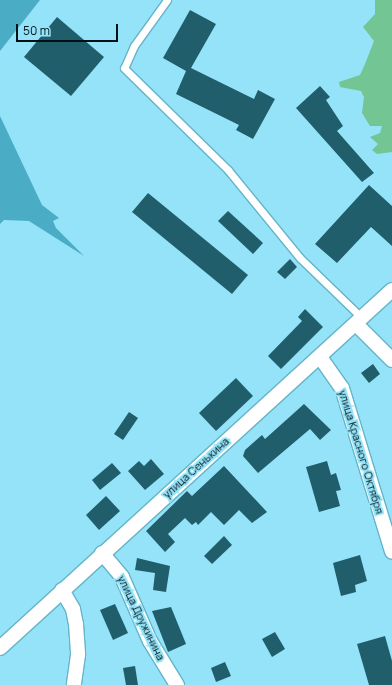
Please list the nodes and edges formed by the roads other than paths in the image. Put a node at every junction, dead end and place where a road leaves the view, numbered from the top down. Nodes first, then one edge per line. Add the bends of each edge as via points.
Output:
1 (167, 0) edge
2 (392, 290) edge
3 (359, 321) junction
4 (320, 357) junction
5 (392, 360) edge
6 (392, 552) edge
7 (102, 553) junction
8 (62, 590) junction
9 (0, 648) edge
10 (74, 685) edge
11 (177, 685) edge

1 - 3 lane via 134,46 124,68 228,170 300,258
2 - 3 street, улица Сенькина
3 - 4 street, улица Сенькина
3 - 5 street
4 - 6 street, улица Красного Октября via 342,388
4 - 7 street, улица Сенькина
7 - 8 street, улица Сенькина
7 - 11 street, улица Дружинина via 122,577 150,641
8 - 9 street, улица Сенькина
8 - 10 street via 73,609 77,630

